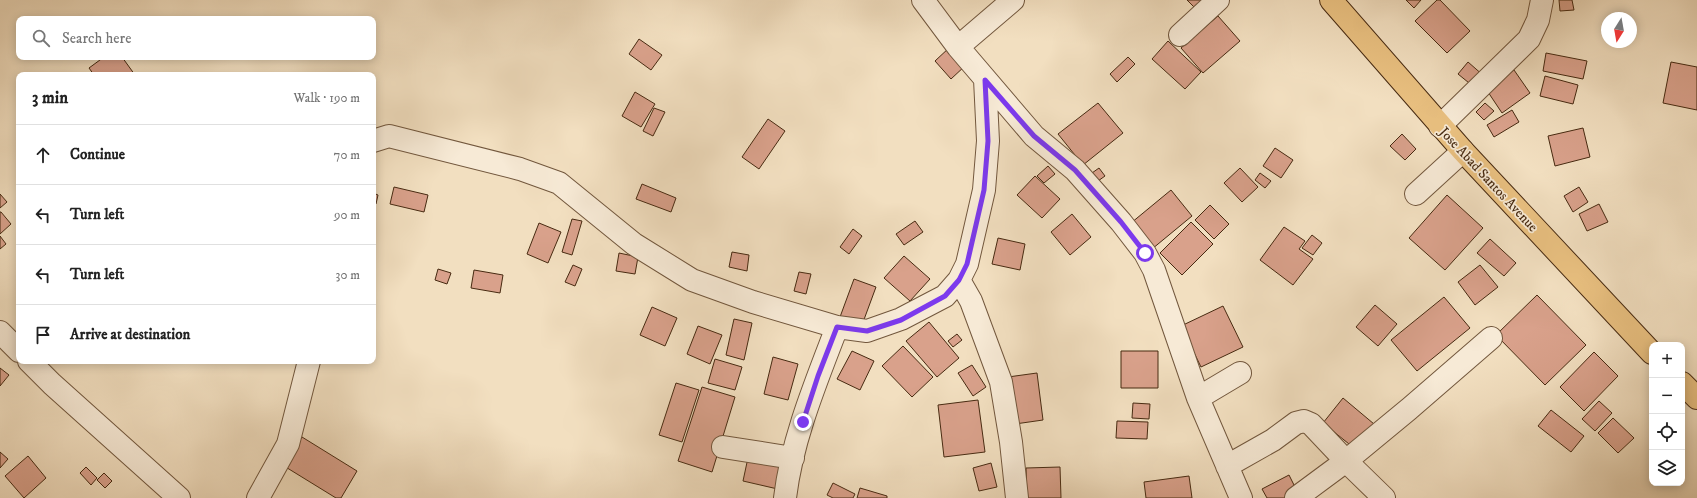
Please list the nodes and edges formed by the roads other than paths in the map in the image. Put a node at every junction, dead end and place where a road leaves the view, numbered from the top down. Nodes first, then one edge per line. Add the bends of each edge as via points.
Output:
1 (923, 0) edge
2 (1013, 0) edge
3 (1218, 0) edge
4 (1331, 0) edge
5 (1542, 0) edge
6 (1180, 36) dead end
7 (958, 47) junction
8 (985, 80) junction
9 (1440, 126) junction
10 (376, 140) edge
11 (1463, 151) junction
12 (1416, 194) dead end
13 (959, 280) junction
14 (837, 327) junction
15 (0, 332) edge
16 (1491, 338) dead end
17 (16, 348) edge
18 (1649, 350) edge
19 (32, 364) edge
20 (308, 364) edge
21 (1240, 373) dead end
22 (1685, 386) edge
23 (1198, 398) junction
24 (1697, 398) edge
25 (723, 447) dead end
26 (793, 458) junction
27 (1346, 461) junction
28 (1227, 466) junction
29 (179, 498) edge
30 (258, 498) edge
31 (785, 498) edge
32 (1017, 498) edge
33 (1241, 498) edge
34 (1296, 498) edge
35 (1384, 498) edge

1 - 7 street
2 - 7 street
3 - 6 street
4 - 9 highway, Jose Abad Santos Avenue
5 - 9 street via 1538,20 1529,39
7 - 8 street
8 - 13 street via 988,141 984,190 967,264
8 - 23 street via 1034,136 1075,170 1145,253 1154,270
9 - 11 highway, Jose Abad Santos Avenue
10 - 14 street via 389,136 520,169 559,183 634,244 692,280 753,302
11 - 12 street
11 - 18 highway, Jose Abad Santos Avenue
13 - 14 street via 945,296 901,320 867,331
13 - 32 street via 971,301 1001,382
14 - 26 street via 818,376
15 - 17 street
16 - 27 street
19 - 29 street
20 - 30 street via 288,444
21 - 23 street
22 - 24 highway
23 - 28 street
25 - 26 street
26 - 31 street
27 - 28 street via 1311,424 1304,420
27 - 34 street
27 - 35 street
28 - 33 street

